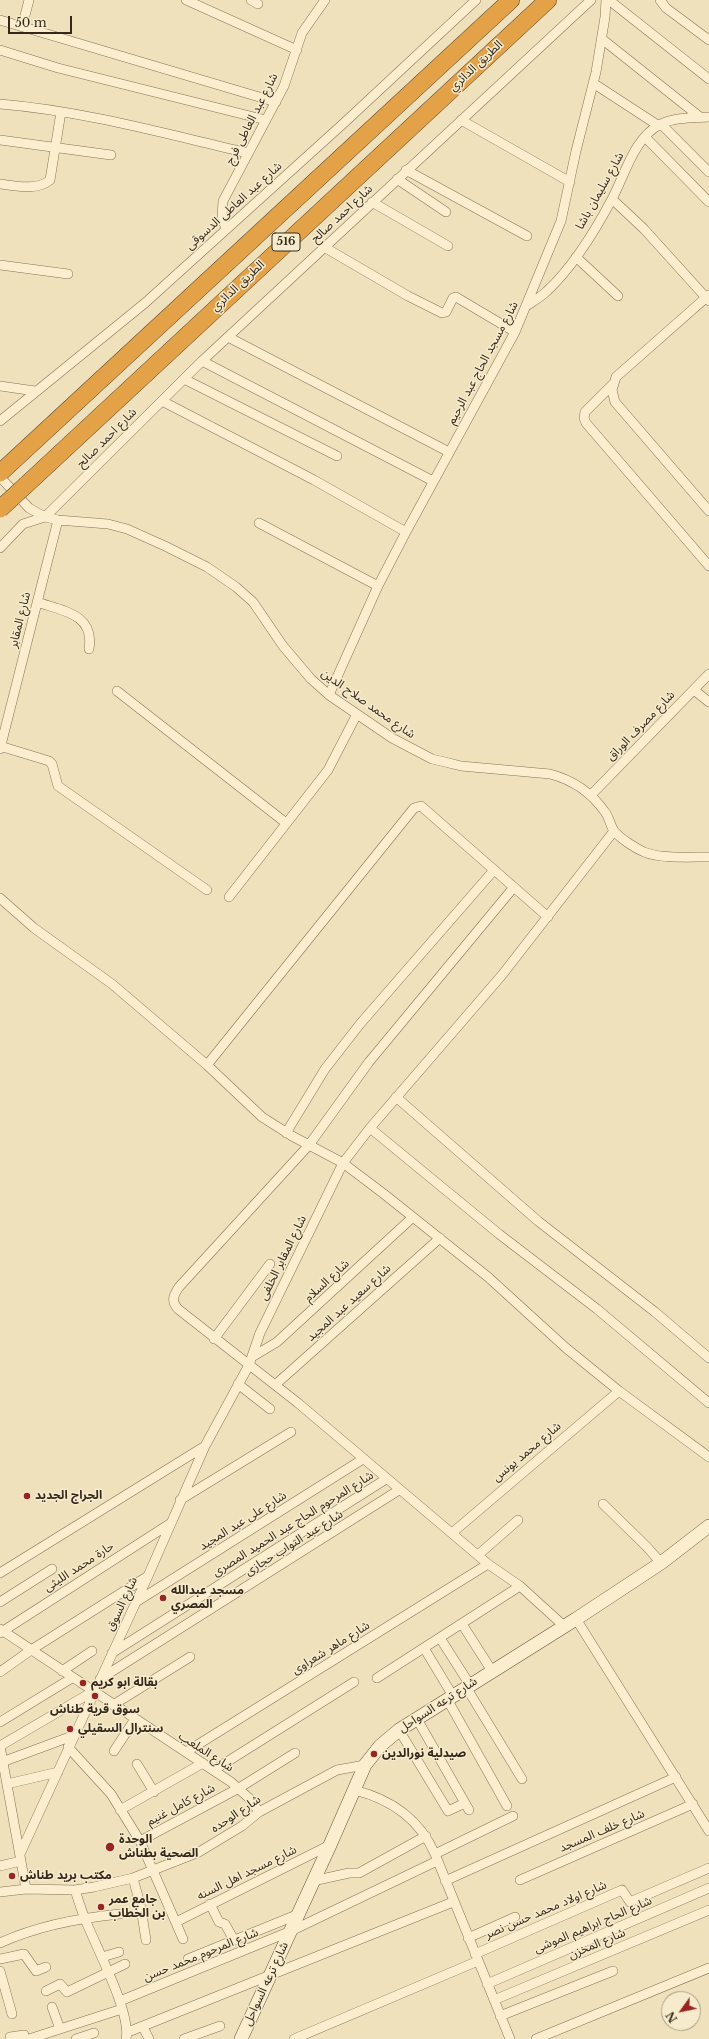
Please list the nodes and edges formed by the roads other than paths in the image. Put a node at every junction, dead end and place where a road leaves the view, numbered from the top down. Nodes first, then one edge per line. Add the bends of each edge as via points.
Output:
1 (29, 0) edge
2 (186, 0) edge
3 (325, 0) edge
4 (476, 0) edge
5 (511, 0) edge
6 (548, 0) edge
7 (591, 0) edge
8 (607, 0) edge
9 (660, 0) edge
10 (0, 20) edge
11 (22, 27) junction
12 (602, 39) junction
13 (709, 40) edge
14 (0, 50) edge
15 (297, 50) junction
16 (709, 79) edge
17 (593, 83) junction
18 (276, 102) junction
19 (0, 104) edge
20 (61, 112) junction
21 (706, 118) edge
22 (266, 120) junction
23 (461, 120) junction
24 (660, 125) junction
25 (645, 137) junction
26 (0, 140) edge
27 (55, 149) junction
28 (248, 153) junction
29 (111, 155) dead end
30 (406, 170) junction
31 (709, 172) edge
32 (397, 179) junction
33 (570, 182) junction
34 (0, 184) edge
35 (612, 199) junction
36 (372, 202) junction
37 (709, 202) edge
38 (446, 212) dead end
39 (226, 229) junction
40 (527, 236) dead end
41 (448, 246) dead end
42 (324, 247) junction
43 (576, 257) junction
44 (0, 265) edge
45 (68, 274) dead end
46 (618, 296) dead end
47 (708, 297) edge
48 (527, 306) junction
49 (515, 332) junction
50 (228, 337) junction
51 (202, 361) junction
52 (184, 379) junction
53 (613, 384) junction
54 (0, 386) edge
55 (35, 390) junction
56 (162, 401) junction
57 (0, 421) edge
58 (449, 452) junction
59 (337, 456) dead end
60 (2, 472) edge
61 (433, 481) junction
62 (0, 509) edge
63 (709, 511) edge
64 (45, 517) junction
65 (58, 520) junction
66 (259, 523) dead end
67 (406, 532) junction
68 (0, 548) edge
69 (709, 566) edge
70 (378, 586) junction
71 (37, 602) junction
72 (89, 650) dead end
73 (709, 674) edge
74 (694, 690) junction
75 (117, 691) dead end
76 (329, 695) junction
77 (709, 702) edge
78 (4, 714) edge
79 (357, 714) junction
80 (0, 747) edge
81 (591, 795) junction
82 (286, 823) junction
83 (614, 831) junction
84 (709, 857) edge
85 (494, 870) junction
86 (514, 887) junction
87 (207, 890) dead end
88 (230, 897) dead end
89 (0, 898) edge
90 (548, 917) junction
91 (207, 1065) junction
92 (396, 1098) junction
93 (370, 1128) junction
94 (286, 1133) junction
95 (309, 1145) junction
96 (343, 1163) junction
97 (413, 1217) junction
98 (440, 1238) junction
99 (270, 1264) dead end
100 (214, 1339) junction
101 (709, 1358) edge
102 (250, 1361) junction
103 (238, 1384) junction
104 (275, 1386) junction
105 (619, 1390) junction
106 (709, 1402) edge
107 (270, 1410) dead end
108 (291, 1432) dead end
109 (205, 1446) junction
110 (709, 1457) edge
111 (363, 1459) junction
112 (386, 1479) junction
113 (399, 1490) junction
114 (180, 1500) junction
115 (603, 1504) dead end
116 (518, 1520) dead end
117 (171, 1523) junction
118 (709, 1526) edge
119 (452, 1533) junction
120 (478, 1555) junction
121 (661, 1563) junction
122 (488, 1564) junction
123 (52, 1569) dead end
124 (0, 1573) edge
125 (148, 1576) junction
126 (520, 1586) junction
127 (0, 1602) edge
128 (136, 1602) junction
129 (576, 1619) junction
130 (462, 1624) junction
131 (564, 1626) junction
132 (1, 1631) edge
133 (440, 1638) junction
134 (424, 1648) junction
135 (31, 1650) junction
136 (92, 1651) dead end
137 (112, 1653) junction
138 (190, 1657) dead end
139 (62, 1671) junction
140 (492, 1671) junction
141 (0, 1672) edge
142 (72, 1678) junction
143 (377, 1678) dead end
144 (100, 1679) junction
145 (354, 1682) dead end
146 (468, 1686) junction
147 (93, 1692) junction
148 (450, 1697) junction
149 (113, 1705) junction
150 (135, 1719) junction
151 (417, 1719) junction
152 (0, 1722) edge
153 (399, 1730) junction
154 (75, 1734) junction
155 (0, 1746) edge
156 (68, 1747) junction
157 (114, 1751) dead end
158 (186, 1752) junction
159 (295, 1753) dead end
160 (2, 1762) junction
161 (203, 1763) junction
162 (137, 1764) dead end
163 (365, 1764) junction
164 (214, 1770) junction
165 (58, 1772) junction
166 (676, 1777) junction
167 (522, 1779) dead end
168 (7, 1784) junction
169 (239, 1788) junction
170 (354, 1790) junction
171 (154, 1792) junction
172 (693, 1804) junction
173 (507, 1806) dead end
174 (120, 1810) junction
175 (259, 1812) junction
176 (514, 1816) dead end
177 (709, 1831) edge
178 (426, 1836) junction
179 (140, 1841) junction
180 (330, 1846) junction
181 (436, 1857) junction
182 (20, 1858) junction
183 (0, 1866) edge
184 (709, 1868) edge
185 (154, 1870) junction
186 (133, 1878) junction
187 (520, 1880) dead end
188 (313, 1881) junction
189 (445, 1881) junction
190 (709, 1888) edge
191 (26, 1889) junction
192 (75, 1890) junction
193 (1, 1893) edge
194 (453, 1902) junction
195 (210, 1904) junction
196 (709, 1910) edge
197 (120, 1914) dead end
198 (299, 1914) junction
199 (515, 1917) dead end
200 (84, 1918) junction
201 (176, 1922) junction
202 (291, 1931) junction
203 (468, 1938) junction
204 (183, 1939) dead end
205 (146, 1940) dead end
206 (234, 1940) junction
207 (0, 1943) edge
208 (119, 1952) dead end
209 (476, 1957) junction
210 (102, 1958) junction
211 (0, 1959) edge
212 (188, 1959) dead end
213 (125, 1964) dead end
214 (46, 1967) dead end
215 (709, 1968) edge
216 (0, 1971) edge
217 (613, 1971) dead end
218 (109, 1972) junction
219 (270, 1975) junction
220 (487, 1984) junction
221 (46, 1991) dead end
222 (494, 2000) junction
223 (121, 2005) junction
224 (52, 2008) dead end
225 (12, 2014) dead end
226 (500, 2016) junction
227 (70, 2026) junction
228 (220, 2026) dead end
229 (143, 2027) junction
230 (60, 2029) junction
231 (94, 2033) dead end
232 (127, 2036) edge
233 (10, 2037) dead end
234 (26, 2039) edge
235 (29, 2039) edge
236 (73, 2039) edge
237 (76, 2039) edge
238 (149, 2039) edge
239 (184, 2039) edge
240 (241, 2039) edge
241 (294, 2039) edge
242 (510, 2039) edge
243 (536, 2039) edge

1 - 11 street
2 - 15 street
3 - 15 street, شارع عبد العاطى فرج via 302,33
4 - 39 street, شارع عبد العاطى الدسوقى
5 - 60 highway, الطريق الدائري / 516
6 - 62 highway, الطريق الدائري / 516, bridge
7 - 23 street, شارع احمد صالح
8 - 12 street, شارع مسجد الحاج عبد الرحيم
8 - 16 street
9 - 13 street via 666,8
10 - 11 street
11 - 18 street
12 - 17 street, شارع مسجد الحاج عبد الرحيم
12 - 21 street
14 - 22 street via 66,70
15 - 18 street, شارع عبد العاطى فرج
17 - 24 street
17 - 33 street, شارع مسجد الحاج عبد الرحيم
18 - 22 street, شارع عبد العاطى فرج
19 - 20 street
20 - 27 street
20 - 28 street via 95,117
21 - 24 street, شارع سليمان باشا via 675,120
22 - 28 street, شارع عبد العاطى فرج
23 - 30 street, شارع احمد صالح
23 - 33 street
24 - 25 street, شارع سليمان باشا
24 - 31 street
25 - 35 street, شارع سليمان باشا
25 - 37 street
26 - 27 street
27 - 29 street
27 - 34 street via 50,180 44,185
28 - 39 street, شارع عبد العاطى فرج via 223,201 222,216
30 - 32 street, شارع احمد صالح
30 - 40 street
32 - 36 street, شارع احمد صالح
32 - 38 street
33 - 48 street, شارع مسجد الحاج عبد الرحيم via 561,221
35 - 43 street, شارع سليمان باشا
35 - 47 street
36 - 41 street
36 - 42 street, شارع احمد صالح
39 - 55 street, شارع عبد العاطى الدسوقى via 145,303
42 - 49 street via 442,313 446,312 456,297
42 - 50 street, شارع احمد صالح
43 - 46 street
43 - 48 street, شارع سليمان باشا via 547,292
44 - 45 street
47 - 53 street via 616,377
48 - 49 street, شارع مسجد الحاج عبد الرحيم
49 - 58 street, شارع مسجد الحاج عبد الرحيم
50 - 51 street, شارع احمد صالح
50 - 58 street
51 - 52 street, شارع احمد صالح
51 - 61 street
52 - 56 street, شارع احمد صالح
52 - 59 street
53 - 63 street via 615,402
53 - 69 street via 585,412 586,424
54 - 55 street
55 - 57 street, شارع عبد العاطى الدسوقى
56 - 64 street, شارع احمد صالح
56 - 67 street via 314,480
58 - 61 street, شارع مسجد الحاج عبد الرحيم
60 - 64 street via 28,508
61 - 67 street, شارع مسجد الحاج عبد الرحيم
64 - 65 street, شارع محمد صلاح الدين
64 - 68 street via 23,524
65 - 71 street, شارع المقابر
65 - 76 street, شارع محمد صلاح الدين via 108,524 166,546 207,567 253,602 297,664
66 - 70 street
67 - 70 street, شارع مسجد الحاج عبد الرحيم
70 - 76 street, شارع مسجد الحاج عبد الرحيم
71 - 72 street via 75,615 83,621 91,638
71 - 78 street, شارع المقابر
73 - 74 street, شارع مصرف الوراق
74 - 77 street
74 - 81 street, شارع مصرف الوراق
75 - 82 street
76 - 79 street, شارع محمد صلاح الدين
78 - 80 street, شارع المقابر
79 - 81 street, شارع محمد صلاح الدين via 392,738 432,759 462,766 550,774 575,783
79 - 82 street via 328,770
80 - 87 street via 49,761 58,786
81 - 83 street, شارع محمد صلاح الدين via 605,813
82 - 88 street
83 - 84 street, شارع محمد صلاح الدين via 645,852
83 - 90 street, شارع المقابر الخلفى
85 - 86 street
85 - 91 street via 421,806 414,808
85 - 94 street via 360,1024 325,1069
86 - 90 street
86 - 95 street via 369,1062
89 - 91 street via 34,928 112,984
90 - 92 street, شارع المقابر الخلفى via 502,975
91 - 94 street via 262,1117
92 - 93 street, شارع المقابر الخلفى
92 - 101 street via 538,1221 655,1312
93 - 96 street, شارع المقابر الخلفى
93 - 106 street
94 - 95 street
95 - 96 street
95 - 100 street via 173,1296 178,1309
96 - 97 street
96 - 102 street, شارع المقابر الخلفى via 260,1333
97 - 98 street
97 - 102 street, شارع السلام via 282,1337
98 - 104 street, شارع سعيد عبد المجيد
98 - 105 street via 488,1277 566,1348
99 - 100 street
100 - 102 street
102 - 103 street, شارع السوق
102 - 104 street
103 - 107 street
103 - 109 street, شارع السوق
104 - 111 street
105 - 110 street
105 - 119 street, شارع محمد يونس
108 - 114 street
109 - 114 street, شارع السوق
109 - 124 street
111 - 112 street
111 - 128 street, شارع على عبد المجيد
112 - 113 street
112 - 137 street, شارع المرحوم الحاج عبد الحميد المصرى
113 - 119 street
113 - 144 street, شارع عبد التواب حجازى
114 - 117 street, شارع السوق
115 - 121 street
116 - 120 street
117 - 125 street, شارع السوق
117 - 132 street, حارة محمد الليثى
118 - 121 main road, شارع ترعه السواحل
119 - 120 street
120 - 122 street
121 - 129 main road, شارع ترعه السواحل
122 - 126 street
122 - 158 street, شارع ماهر شعراوى
123 - 127 street
125 - 128 street, شارع السوق
125 - 135 street
126 - 130 street
126 - 131 street
128 - 137 street, شارع السوق
129 - 131 main road, شارع ترعه السواحل
129 - 166 street
130 - 133 street
130 - 140 street
131 - 140 main road, شارع ترعه السواحل
132 - 135 street
133 - 134 street
133 - 146 street
134 - 143 street
134 - 148 street
135 - 139 street
135 - 141 street
136 - 139 street
137 - 144 street, شارع السوق
138 - 149 street
139 - 142 street
140 - 146 main road, شارع ترعه السواحل
142 - 147 street
142 - 152 street
144 - 147 street, شارع السوق
145 - 164 street
146 - 148 main road, شارع ترعه السواحل
146 - 167 street
147 - 149 street, شارع الملعب
147 - 154 street, شارع السوق
147 - 155 street
148 - 151 main road, شارع ترعه السواحل
148 - 173 street
149 - 150 street, شارع الملعب
150 - 157 street
150 - 158 street, شارع الملعب
151 - 153 main road, شارع ترعه السواحل
151 - 153 street via 467,1806 448,1811
153 - 163 main road, شارع ترعه السواحل via 380,1746
154 - 156 street, شارع السوق
154 - 160 street
155 - 160 street
156 - 165 street, شارع السوق
156 - 174 street via 98,1778
158 - 161 street, شارع الملعب
159 - 169 street, شارع كامل غنيم
160 - 168 street
161 - 164 street, شارع الملعب
161 - 171 street
162 - 171 street
163 - 170 main road, شارع ترعه السواحل
163 - 175 street, شارع الوحده via 337,1770
164 - 169 street, شارع الملعب
165 - 168 street
165 - 182 street, شارع السوق
166 - 172 street
166 - 189 street
168 - 182 street
169 - 175 street, شارع الملعب
169 - 179 street, شارع كامل غنيم
170 - 178 street via 387,1801 415,1822
170 - 180 main road, شارع ترعه السواحل
171 - 174 street
172 - 177 street
172 - 187 street, شارع خلف المسجد
174 - 179 street
175 - 185 street, شارع الوحده via 221,1840
176 - 181 street, شارع المرحوم محمد حسن
178 - 181 street
178 - 188 street via 359,1873 349,1872
179 - 185 street
180 - 188 main road, شارع ترعه السواحل
180 - 195 street, شارع مسجد اهل السنه
181 - 189 street
181 - 202 street, شارع المرحوم محمد حسن
182 - 183 street
182 - 191 street
184 - 209 street, شارع اولاد محمد حسن نصر via 630,1902 622,1890
185 - 186 street, شارع الوحده
185 - 201 street
186 - 192 street, شارع الوحده
186 - 205 street
188 - 198 main road, شارع ترعه السواحل
189 - 194 street
190 - 220 street, شارع الحاج ابراهيم الموشى
191 - 192 street, شارع الوحده
191 - 193 street, شارع الوحده
192 - 200 street
194 - 203 street
194 - 219 street
195 - 201 street, شارع مسجد اهل السنه
195 - 206 street via 219,1922 225,1924
196 - 222 street, شارع المخزن
197 - 200 street
198 - 202 main road, شارع ترعه السواحل
198 - 206 street
199 - 203 street
200 - 207 street
200 - 210 street
201 - 204 street
202 - 219 main road, شارع ترعه السواحل
202 - 223 street, شارع المرحوم محمد حسن
203 - 209 street
206 - 212 street
208 - 210 street
209 - 220 street
209 - 241 street
210 - 218 street
211 - 214 street via 24,1954 34,1962 37,1972
213 - 218 street
215 - 243 street
216 - 225 street
217 - 226 street
218 - 221 street via 67,1992 60,1984
218 - 223 street
219 - 229 street
219 - 240 main road, شارع ترعه السواحل
220 - 222 street
222 - 226 street
223 - 227 street, شارع المرحوم محمد حسن
223 - 232 street
224 - 230 street
226 - 242 street
227 - 230 street, شارع المرحوم محمد حسن
227 - 236 street
228 - 239 street
229 - 232 street
229 - 238 street
230 - 235 street, شارع المرحوم محمد حسن
231 - 237 street
233 - 234 street via 24,2035

